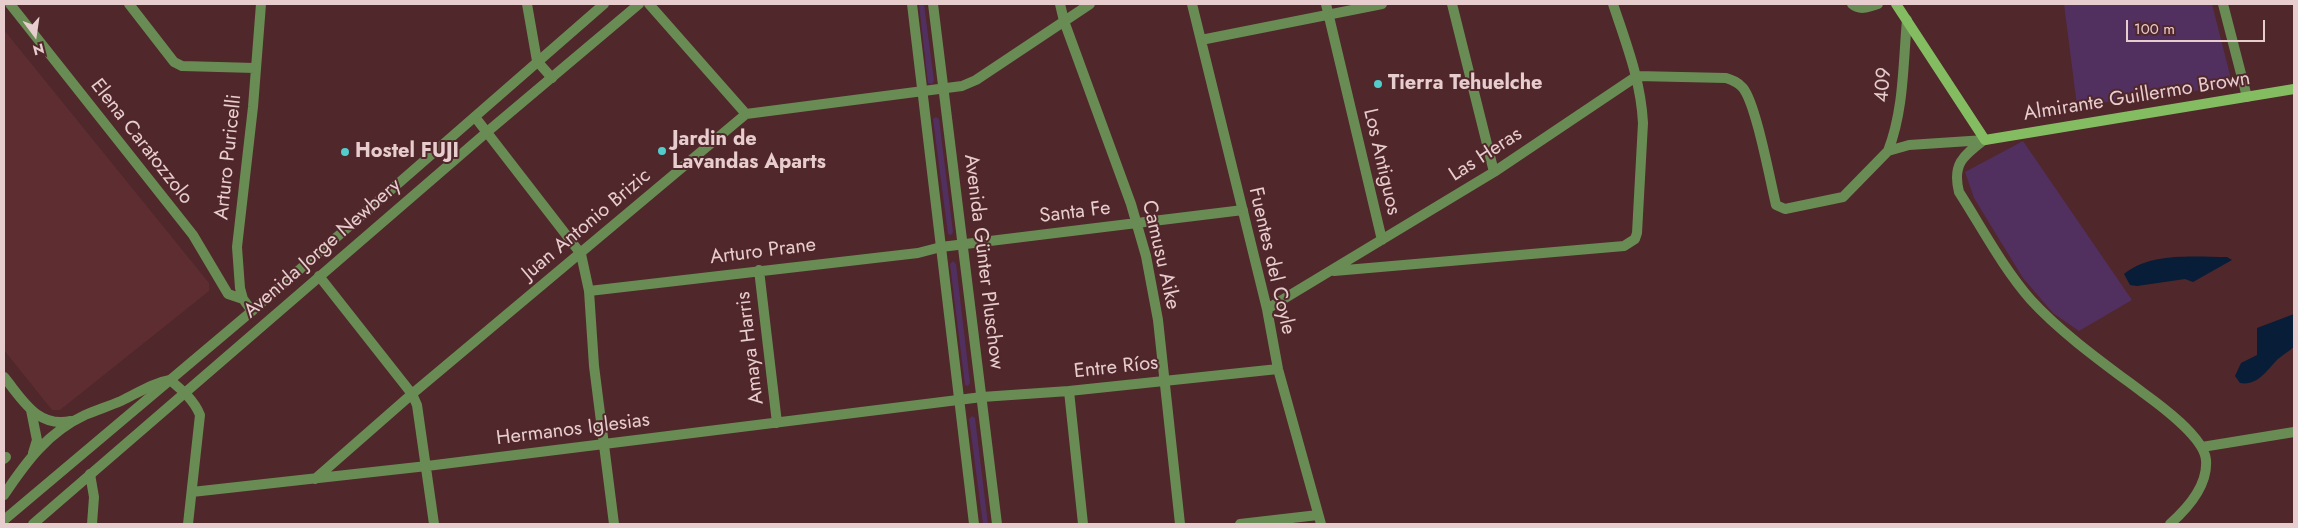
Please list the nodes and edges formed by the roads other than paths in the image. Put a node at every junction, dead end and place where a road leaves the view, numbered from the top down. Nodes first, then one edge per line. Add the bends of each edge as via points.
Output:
1 (9, 4) edge
2 (129, 4) edge
3 (527, 4) edge
4 (604, 4) edge
5 (639, 4) edge
6 (649, 4) edge
7 (912, 4) edge
8 (933, 4) edge
9 (1060, 4) edge
10 (1090, 4) edge
11 (1192, 4) edge
12 (1326, 4) edge
13 (1382, 4) edge
14 (1452, 4) edge
15 (1613, 4) edge
16 (1852, 4) edge
17 (1878, 4) edge
18 (1896, 4) edge
19 (2223, 4) edge
20 (259, 5) edge
21 (4, 7) edge
22 (1328, 14) junction
23 (1907, 20) junction
24 (1064, 21) junction
25 (1201, 40) junction
26 (537, 61) junction
27 (256, 68) junction
28 (1637, 76) junction
29 (552, 78) junction
30 (2294, 89) edge
31 (944, 90) junction
32 (923, 92) junction
33 (2247, 96) junction
34 (746, 114) junction
35 (475, 117) junction
36 (486, 132) junction
37 (1985, 140) junction
38 (1888, 151) junction
39 (1494, 172) junction
40 (1243, 210) junction
41 (1138, 223) junction
42 (1382, 240) junction
43 (963, 245) junction
44 (941, 248) junction
45 (581, 254) junction
46 (759, 270) junction
47 (1330, 272) junction
48 (319, 276) junction
49 (588, 291) junction
50 (243, 299) junction
51 (1268, 309) junction
52 (252, 311) junction
53 (1278, 369) junction
54 (4, 377) edge
55 (170, 380) junction
56 (1165, 380) junction
57 (1069, 391) junction
58 (185, 392) junction
59 (412, 394) junction
60 (982, 397) junction
61 (959, 401) junction
62 (31, 410) junction
63 (75, 420) junction
64 (777, 423) junction
65 (2294, 432) edge
66 (604, 444) junction
67 (2202, 447) junction
68 (32, 454) junction
69 (427, 466) junction
70 (90, 474) junction
71 (315, 479) junction
72 (192, 492) junction
73 (4, 495) edge
74 (4, 520) edge
75 (1319, 520) edge
76 (33, 524) edge
77 (92, 524) edge
78 (188, 524) edge
79 (434, 524) edge
80 (614, 524) edge
81 (974, 524) edge
82 (997, 524) edge
83 (1083, 524) edge
84 (1180, 524) edge
85 (1240, 524) edge
86 (2170, 524) edge

1 - 21 street
1 - 50 street, Elena Caratozzolo via 193,235 228,294
2 - 27 street via 174,62 182,66
3 - 26 street
4 - 26 street, Avenida Jorge Newbery
5 - 29 street, Avenida Jorge Newbery
6 - 34 street
7 - 32 street, Avenida Günter Pluschow
8 - 31 street, Avenida Günter Pluschow
9 - 24 street, Camusu Aike
10 - 24 street
11 - 25 street, Fuentes del Coyle
12 - 22 street, Los Antiguos
13 - 22 street
14 - 39 street
15 - 28 street
16 - 17 street via 1856,8
18 - 23 main road
19 - 33 street
20 - 27 street, Arturo Puricelli
22 - 25 street
22 - 42 street, Los Antiguos
23 - 37 main road
23 - 38 street, 409 via 1899,111
24 - 31 street via 971,83
24 - 41 street, Camusu Aike
25 - 40 street, Fuentes del Coyle
26 - 29 street
26 - 35 street, Avenida Jorge Newbery
27 - 50 street, Arturo Puricelli via 238,233 238,272
28 - 38 street via 1733,80 1742,86 1751,105 1776,204 1785,209 1843,197
28 - 39 street, Las Heras
28 - 47 street via 1644,123 1635,239 1624,246
29 - 36 street, Avenida Jorge Newbery
30 - 33 main road, Almirante Guillermo Brown
31 - 32 street
31 - 43 street, Avenida Günter Pluschow
32 - 34 street
32 - 44 street, Avenida Günter Pluschow
33 - 37 main road, Almirante Guillermo Brown
34 - 45 street, Juan Antonio Brizic
35 - 36 street
35 - 52 street, Avenida Jorge Newbery
36 - 45 street
36 - 48 street, Avenida Jorge Newbery
37 - 38 street via 1909,145
37 - 67 street via 1967,153 1958,165 1956,180 1959,192 2019,285 2050,318 2103,363 2171,413
39 - 42 street, Las Heras
40 - 41 street, Santa Fe
40 - 51 street, Fuentes del Coyle
41 - 43 street, Santa Fe
41 - 56 street, Camusu Aike via 1158,320
42 - 47 street, Las Heras
43 - 44 street, Santa Fe
43 - 60 street, Avenida Günter Pluschow
44 - 46 street, Arturo Prane
44 - 61 street, Avenida Günter Pluschow
45 - 49 street
45 - 59 street, Juan Antonio Brizic
46 - 49 street, Arturo Prane
46 - 64 street, Amaya Harris
47 - 51 street, Las Heras
48 - 58 street, Avenida Jorge Newbery
48 - 59 street
49 - 66 street
50 - 52 street, Arturo Puricelli
51 - 53 street, Fuentes del Coyle
52 - 55 street, Avenida Jorge Newbery
53 - 56 street, Entre Ríos
53 - 75 street, Fuentes del Coyle
54 - 62 street
55 - 58 street
55 - 63 street via 156,382
55 - 74 street, Avenida Jorge Newbery
56 - 57 street, Entre Ríos
56 - 84 street, Camusu Aike
57 - 60 street, Entre Ríos
57 - 83 street
58 - 70 street, Avenida Jorge Newbery
58 - 72 street via 200,415
59 - 69 street
59 - 71 street, Juan Antonio Brizic
60 - 61 street, Entre Ríos
60 - 82 street, Avenida Günter Pluschow
61 - 64 street, Hermanos Iglesias
61 - 81 street, Avenida Günter Pluschow
62 - 63 street via 50,423
62 - 68 street via 37,440
63 - 68 street
64 - 66 street, Hermanos Iglesias
65 - 67 street
66 - 69 street, Hermanos Iglesias
66 - 80 street
67 - 86 street via 2206,460 2198,490 2190,504
68 - 73 street
69 - 71 street, Hermanos Iglesias
69 - 79 street
70 - 76 street, Avenida Jorge Newbery
70 - 77 street via 94,497
71 - 72 street, Hermanos Iglesias
72 - 78 street
75 - 85 street

